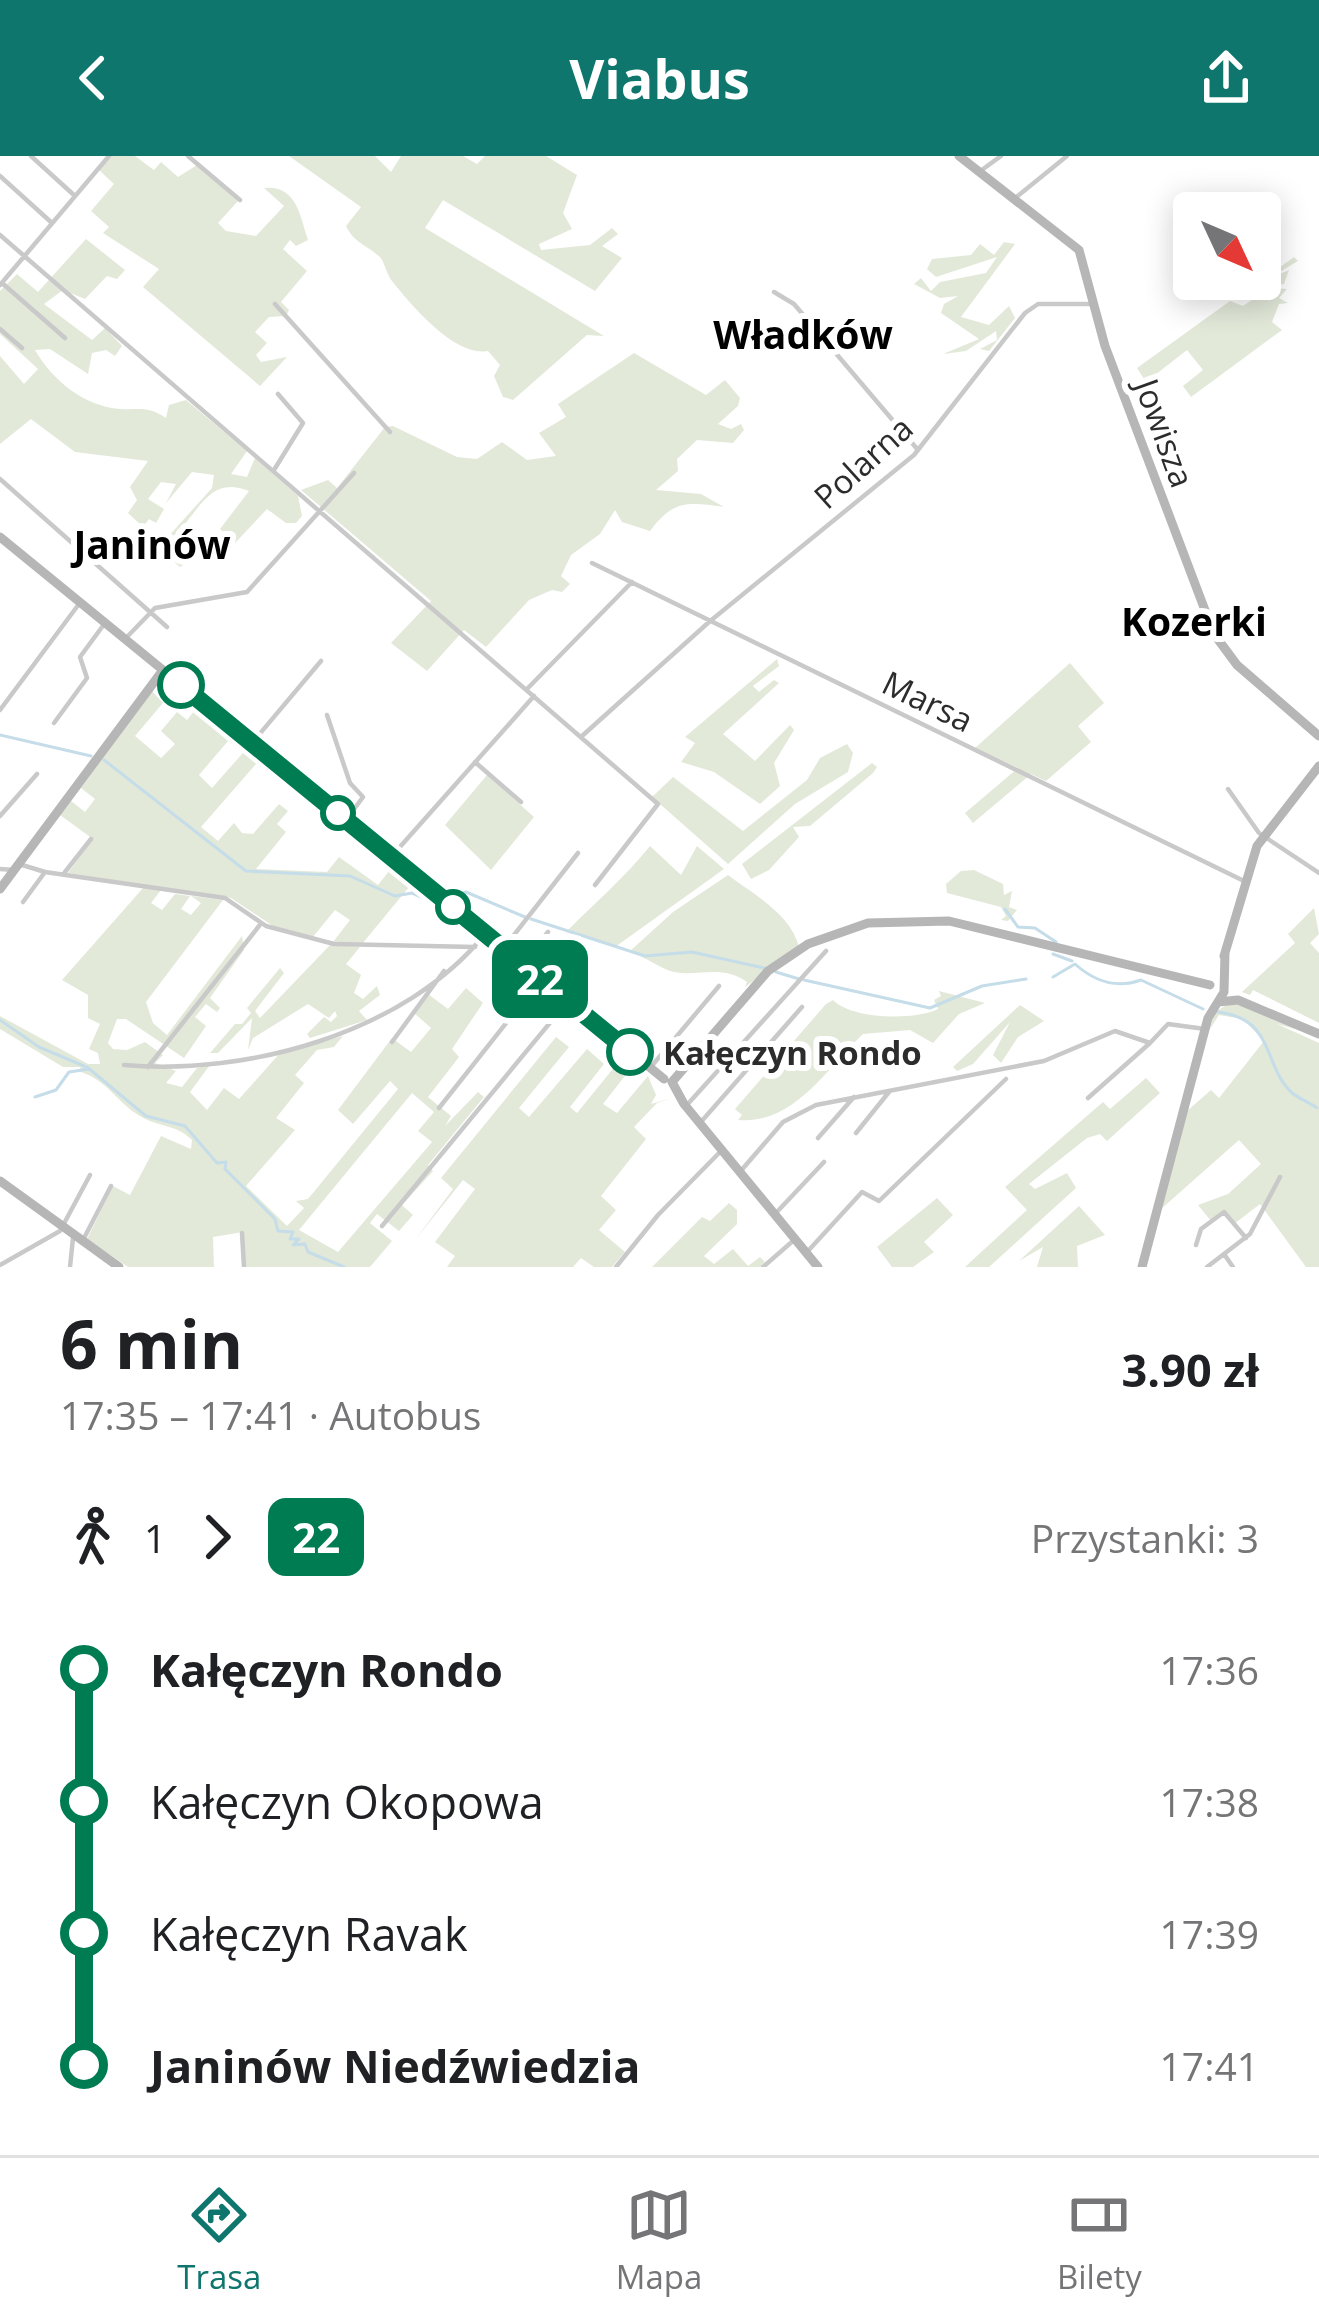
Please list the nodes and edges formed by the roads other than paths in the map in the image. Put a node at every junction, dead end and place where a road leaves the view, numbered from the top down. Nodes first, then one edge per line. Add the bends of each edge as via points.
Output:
1 (31, 156) edge
2 (109, 156) edge
3 (188, 156) edge
4 (959, 156) edge
5 (1001, 156) edge
6 (1067, 156) edge
7 (979, 172) junction
8 (0, 176) edge
9 (75, 196) junction
10 (1014, 199) junction
11 (240, 200) dead end
12 (52, 223) junction
13 (0, 235) edge
14 (25, 256) junction
15 (1, 284) edge
16 (774, 292) dead end
17 (275, 304) dead end
18 (1093, 304) junction
19 (0, 329) edge
20 (65, 338) dead end
21 (22, 348) dead end
22 (278, 394) dead end
23 (390, 432) dead end
24 (918, 450) junction
25 (274, 470) junction
26 (354, 473) dead end
27 (0, 479) edge
28 (321, 510) junction
29 (0, 537) edge
30 (592, 563) dead end
31 (632, 581) junction
32 (81, 602) junction
33 (149, 612) junction
34 (710, 622) junction
35 (105, 623) junction
36 (167, 627) dead end
37 (125, 639) junction
38 (321, 661) dead end
39 (163, 670) junction
40 (527, 689) junction
41 (534, 696) junction
42 (0, 710) edge
43 (327, 715) dead end
44 (54, 723) dead end
45 (583, 736) junction
46 (1319, 736) edge
47 (253, 743) junction
48 (476, 763) junction
49 (1319, 766) edge
50 (38, 774) dead end
51 (1228, 789) dead end
52 (521, 802) dead end
53 (0, 816) edge
54 (346, 820) junction
55 (1263, 836) junction
56 (91, 839) dead end
57 (578, 853) dead end
58 (392, 857) junction
59 (17, 867) junction
60 (0, 869) edge
61 (45, 872) junction
62 (1319, 873) edge
63 (64, 874) junction
64 (1244, 881) junction
65 (595, 885) dead end
66 (0, 889) edge
67 (23, 902) dead end
68 (261, 924) junction
69 (548, 932) dead end
70 (485, 934) junction
71 (475, 947) junction
72 (503, 949) junction
73 (826, 951) dead end
74 (522, 964) junction
75 (1221, 970) junction
76 (444, 971) junction
77 (541, 980) junction
78 (1193, 984) junction
79 (719, 986) dead end
80 (1221, 993) junction
81 (568, 1001) junction
82 (802, 1006) dead end
83 (1208, 1018) junction
84 (1319, 1034) edge
85 (392, 1042) dead end
86 (1150, 1042) junction
87 (635, 1057) junction
88 (124, 1065) dead end
89 (681, 1066) junction
90 (148, 1067) junction
91 (650, 1069) junction
92 (1006, 1079) dead end
93 (667, 1084) junction
94 (888, 1091) junction
95 (854, 1096) junction
96 (1088, 1098) dead end
97 (685, 1105) junction
98 (440, 1108) dead end
99 (700, 1123) junction
100 (856, 1133) dead end
101 (818, 1138) dead end
102 (722, 1150) junction
103 (824, 1162) dead end
104 (739, 1172) junction
105 (90, 1175) dead end
106 (1280, 1177) dead end
107 (0, 1180) edge
108 (111, 1186) dead end
109 (773, 1216) junction
110 (382, 1226) dead end
111 (62, 1228) junction
112 (242, 1233) dead end
113 (1246, 1238) junction
114 (78, 1239) junction
115 (794, 1240) junction
116 (1196, 1245) dead end
117 (806, 1253) junction
118 (1224, 1254) junction
119 (0, 1264) edge
120 (70, 1267) edge
121 (119, 1267) edge
122 (244, 1267) edge
123 (616, 1267) edge
124 (763, 1267) edge
125 (818, 1267) edge
126 (1142, 1267) edge
127 (1207, 1267) edge
128 (1233, 1267) edge

1 - 9 street
2 - 9 street
3 - 11 street
4 - 7 main road, Jowisza
5 - 7 street
6 - 10 street
7 - 10 main road, Jowisza
8 - 12 street
9 - 12 street
10 - 18 main road, Jowisza via 1074,244
12 - 14 street
13 - 14 street
14 - 15 street
14 - 25 street
15 - 20 street
16 - 24 street via 794,304
17 - 23 street
18 - 24 street, Polarna via 1038,304 1024,313
18 - 46 main road, Jowisza via 1214,634 1237,665
19 - 21 street
22 - 25 street via 303,423
24 - 34 street, Polarna
25 - 28 street
26 - 28 street
27 - 33 street
28 - 33 street via 247,592
28 - 40 street
29 - 32 main road
30 - 31 street, Marsa
31 - 34 street, Marsa
31 - 40 street
32 - 35 main road
32 - 42 street
33 - 36 street
33 - 37 street
34 - 45 street, Polarna
34 - 64 street, Marsa
35 - 37 main road
35 - 44 street via 80,657 86,678
37 - 39 main road
38 - 47 street
39 - 47 main road
39 - 59 main road
40 - 41 street
41 - 45 street
41 - 48 street
43 - 54 street via 350,783 363,796
45 - 65 street via 658,804
47 - 54 main road
48 - 52 street
48 - 58 street
49 - 55 main road
50 - 53 street
51 - 55 street
54 - 58 main road
55 - 62 street
55 - 64 main road
56 - 63 street
57 - 72 street
58 - 70 main road
59 - 60 street
59 - 61 street
59 - 66 main road
61 - 63 street
61 - 67 street
63 - 68 street via 225,898
64 - 75 main road
68 - 71 street via 334,944
68 - 90 street
69 - 74 street
70 - 71 street
70 - 72 main road
71 - 76 street
72 - 74 main road
73 - 97 street
74 - 77 main road
75 - 78 main road
75 - 80 main road
75 - 80 main road
76 - 85 street
76 - 90 street via 377,1019 329,1038 235,1061
77 - 81 main road
77 - 98 street
78 - 80 main road
78 - 83 main road via 1206,998
78 - 89 main road via 949,921 881,921 782,959
79 - 91 street
80 - 83 main road
80 - 83 main road
80 - 84 main road
81 - 87 main road
81 - 110 street
82 - 99 street
83 - 86 street via 1168,1024
83 - 126 main road
86 - 94 street via 1115,1031 1044,1061
86 - 96 street
87 - 91 main road
87 - 93 main road
88 - 90 street
89 - 91 main road via 664,1076
89 - 93 main road
91 - 93 main road
92 - 117 street via 879,1201 862,1192
93 - 97 main road
94 - 95 street
94 - 100 street
95 - 101 street
95 - 104 street via 796,1111
97 - 99 main road
99 - 102 main road
102 - 104 main road
102 - 123 street
103 - 109 street
104 - 109 main road
105 - 111 street
106 - 113 street
107 - 111 main road
108 - 114 street
109 - 115 main road
111 - 114 main road
111 - 119 street
112 - 122 street
113 - 116 street via 1224,1212
113 - 118 street
114 - 120 street via 68,1246
114 - 121 main road
115 - 117 main road
115 - 124 street
117 - 125 main road
118 - 127 street
118 - 128 street

